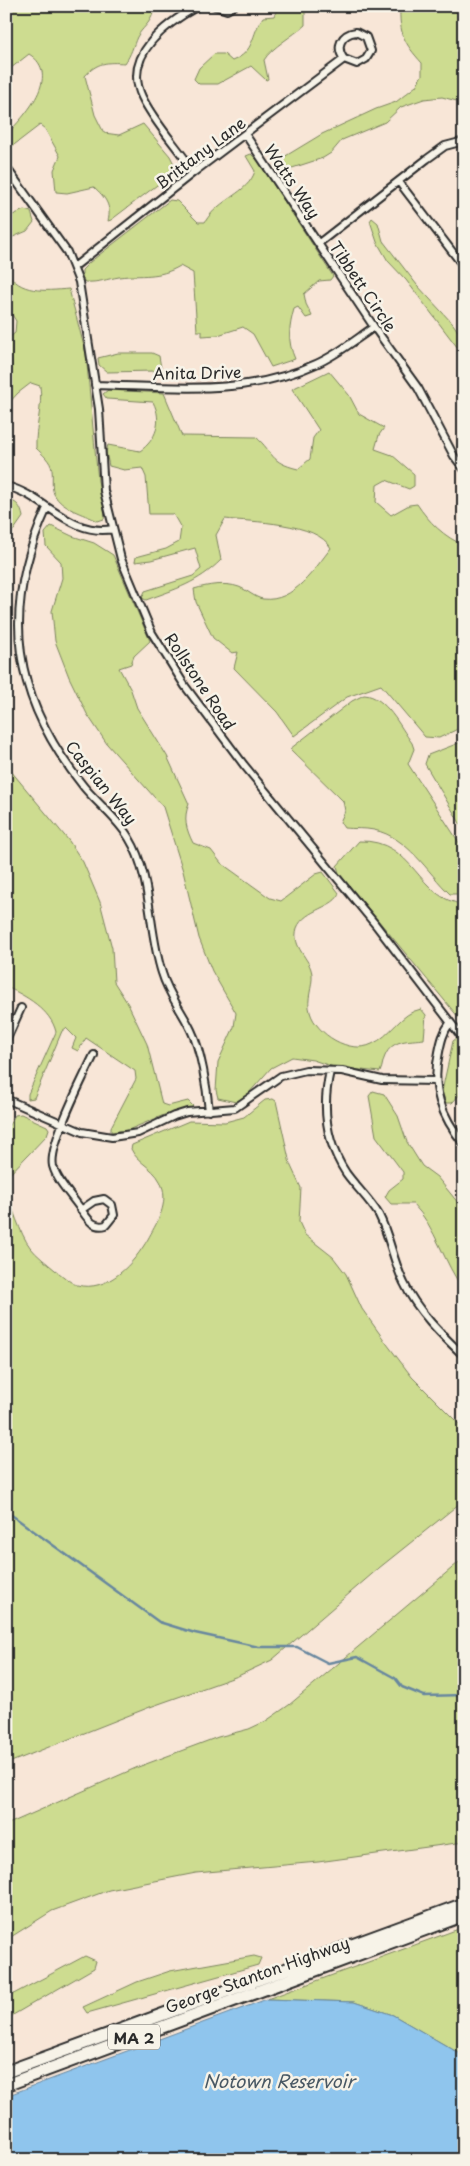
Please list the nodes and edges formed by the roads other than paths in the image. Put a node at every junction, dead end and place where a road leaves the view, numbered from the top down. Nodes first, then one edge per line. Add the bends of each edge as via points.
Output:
1 (198, 6) edge
2 (215, 6) edge
3 (234, 6) edge
4 (344, 59) junction
5 (245, 134) junction
6 (464, 141) edge
7 (6, 167) edge
8 (194, 172) junction
9 (399, 182) junction
10 (319, 243) junction
11 (464, 267) edge
12 (74, 268) junction
13 (374, 327) junction
14 (95, 385) junction
15 (464, 469) edge
16 (6, 486) edge
17 (47, 508) junction
18 (113, 529) junction
19 (26, 540) dead end
20 (19, 685) dead end
21 (21, 1008) dead end
22 (450, 1023) junction
23 (464, 1040) edge
24 (6, 1041) edge
25 (94, 1054) dead end
26 (330, 1070) junction
27 (435, 1081) junction
28 (6, 1099) edge
29 (208, 1111) junction
30 (63, 1124) junction
31 (464, 1144) edge
32 (81, 1210) junction
33 (464, 1356) edge
34 (464, 1904) edge
35 (464, 1915) edge
36 (6, 2072) edge
37 (6, 2085) edge

1 - 8 street via 148,44 140,60 138,79 141,95 150,112
2 - 3 street via 222,10
4 - 4 street via 357,64 366,60 370,46 366,37 356,32 346,35 339,50
4 - 5 street, Brittany Lane
5 - 8 street, Brittany Lane
5 - 10 street, Watts Way
6 - 9 street, Tibbett Circle via 445,146
7 - 12 street, Rollstone Road via 67,252
8 - 12 street, Brittany Lane
9 - 10 street, Tibbett Circle
9 - 11 street
10 - 13 street, Tibbett Circle
12 - 14 street, Rollstone Road via 87,321
13 - 14 street, Anita Drive via 323,360 261,383 209,389
13 - 15 street, Tibbett Circle via 418,388
14 - 18 street, Rollstone Road via 104,491
16 - 17 street via 27,493
17 - 18 street via 92,530
17 - 19 street
18 - 22 street, Rollstone Road via 121,559 145,617 184,686
20 - 29 street, Caspian Way via 38,723 72,770 130,839 143,880 162,975 192,1032
21 - 24 street
22 - 23 street, Rollstone Road
22 - 27 street via 442,1038
25 - 30 street
26 - 27 street via 382,1080
26 - 29 street via 292,1072 270,1082 242,1105
26 - 33 street via 326,1087 326,1119 338,1158 378,1213 399,1273 412,1297 442,1335
27 - 31 street via 444,1116
28 - 30 street
29 - 30 street via 174,1116 126,1136 94,1136
30 - 32 street via 55,1146 53,1166
32 - 32 street via 90,1222 99,1226 109,1224 114,1215 112,1205 104,1199 94,1201
34 - 36 highway, George Stanton Highway / MA 2
35 - 37 highway, George Stanton Highway / MA 2

